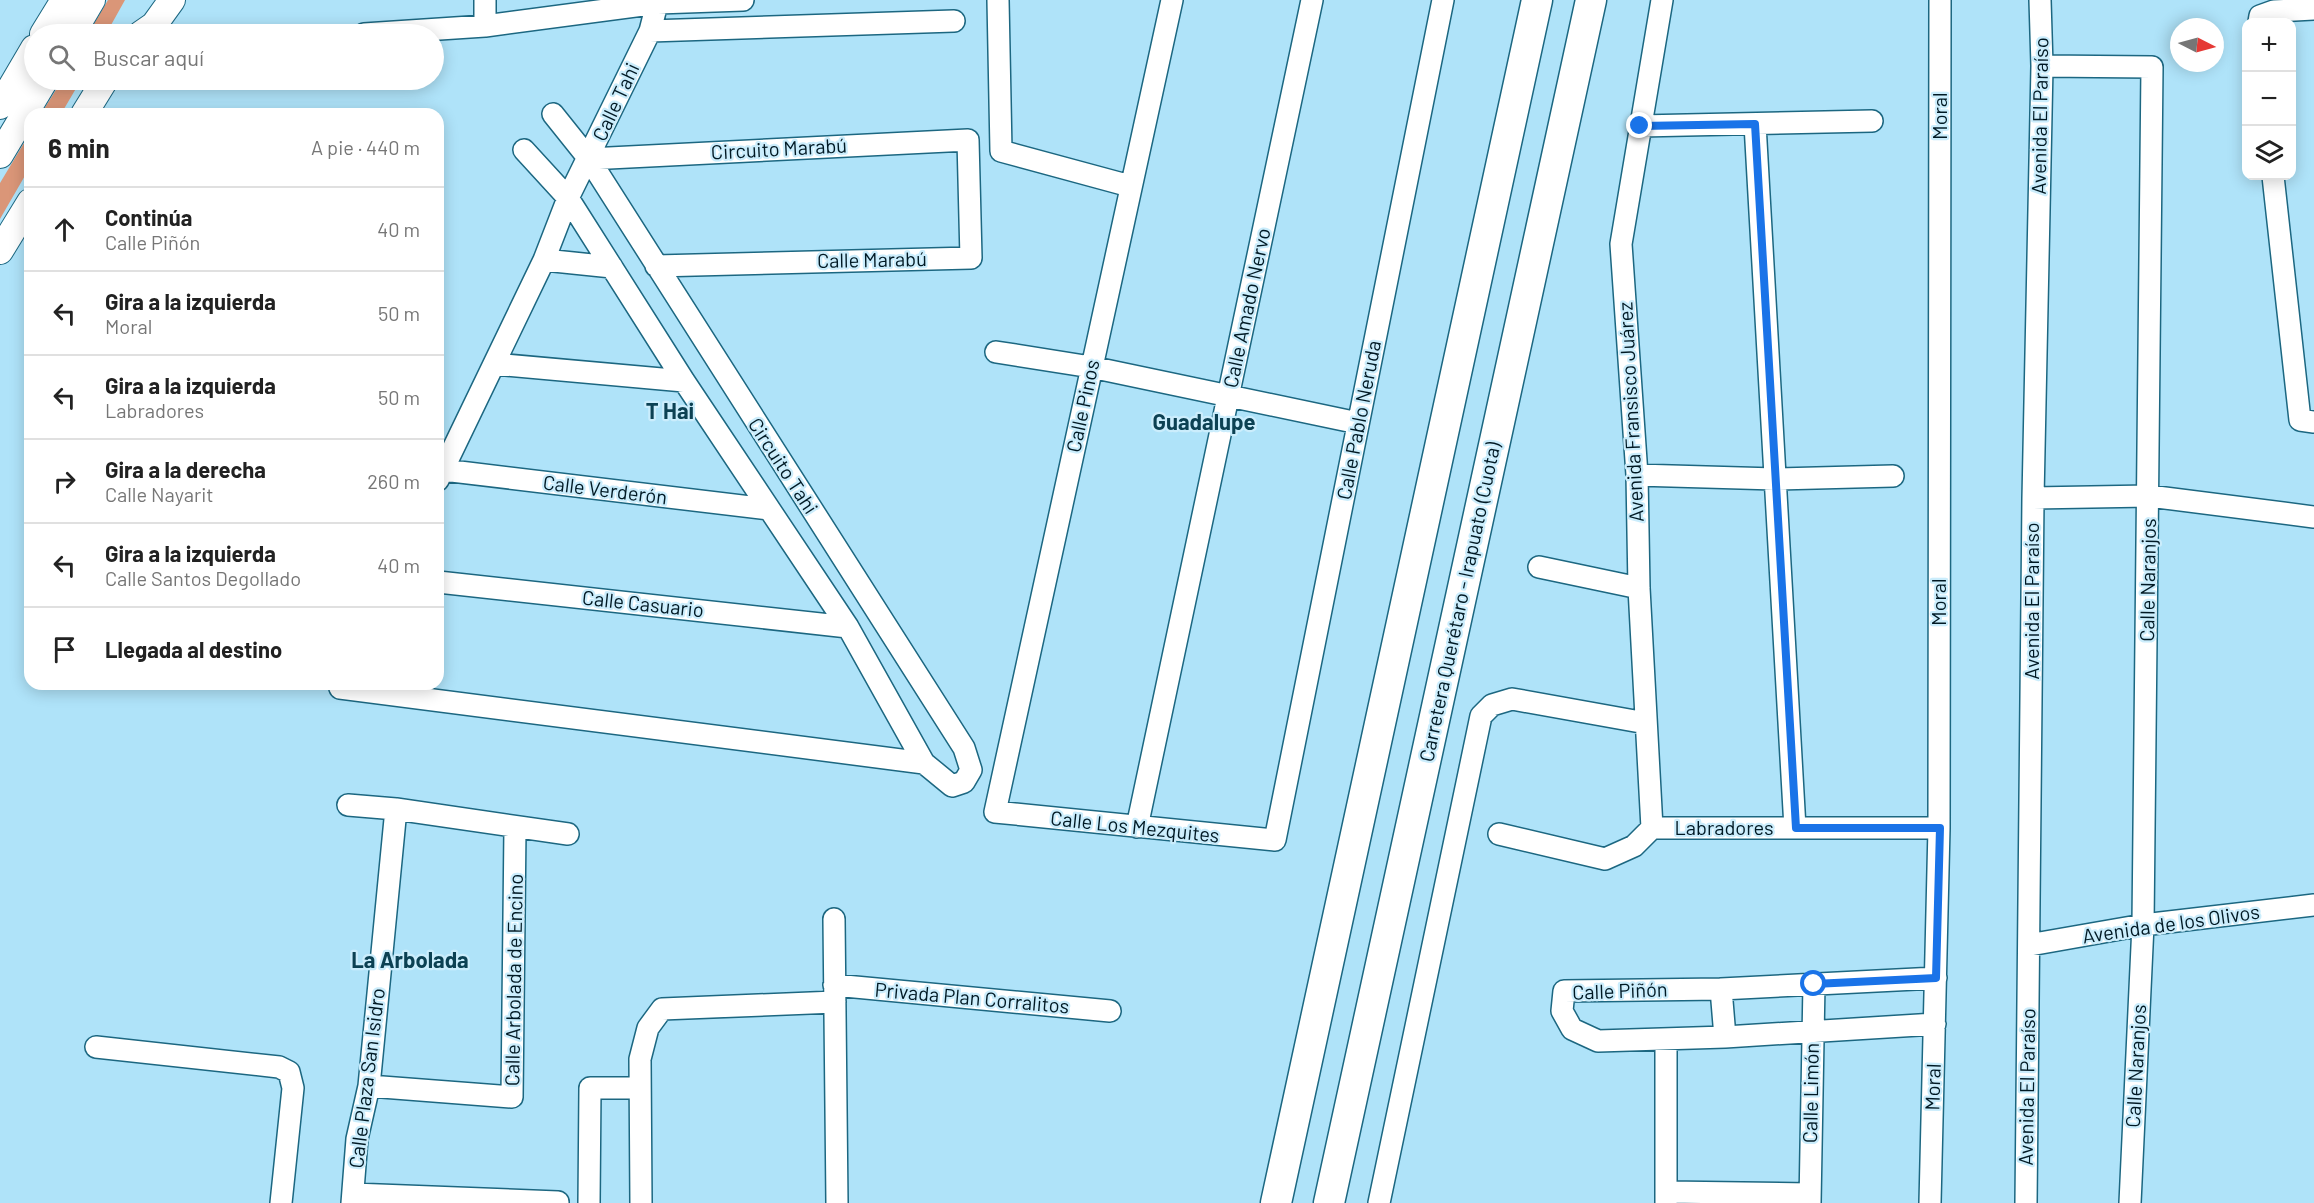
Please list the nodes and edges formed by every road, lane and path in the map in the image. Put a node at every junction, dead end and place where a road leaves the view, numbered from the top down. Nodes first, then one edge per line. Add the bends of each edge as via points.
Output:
1 (64, 0) edge
2 (92, 0) edge
3 (153, 0) edge
4 (172, 0) edge
5 (485, 0) edge
6 (743, 0) edge
7 (998, 0) edge
8 (1172, 0) edge
9 (1312, 0) edge
10 (1443, 0) edge
11 (1537, 0) edge
12 (1591, 0) edge
13 (1662, 0) edge
14 (1940, 0) edge
15 (2040, 0) edge
16 (658, 2) edge
17 (2314, 9) edge
18 (2260, 18) edge
19 (954, 21) dead end
20 (49, 24) edge
21 (78, 24) edge
22 (138, 24) edge
23 (154, 24) edge
24 (485, 26) junction
25 (444, 29) edge
26 (650, 30) junction
27 (24, 65) edge
28 (0, 66) edge
29 (2042, 66) junction
30 (39, 90) edge
31 (99, 90) edge
32 (5, 98) edge
33 (28, 108) edge
34 (88, 108) edge
35 (553, 114) dead end
36 (24, 115) edge
37 (1872, 121) dead end
38 (1755, 124) junction
39 (1640, 126) junction
40 (968, 140) joint
41 (524, 150) dead end
42 (0, 155) edge
43 (589, 159) junction
44 (2272, 180) edge
45 (1130, 186) junction
46 (568, 198) junction
47 (24, 212) edge
48 (0, 251) edge
49 (544, 260) junction
50 (656, 266) junction
51 (612, 267) junction
52 (996, 352) dead end
53 (495, 364) junction
54 (1091, 367) junction
55 (684, 381) junction
56 (1228, 396) junction
57 (2314, 422) edge
58 (1358, 423) junction
59 (444, 467) edge
60 (444, 475) edge
61 (1636, 475) junction
62 (1893, 476) dead end
63 (1775, 479) junction
64 (2149, 496) junction
65 (2033, 498) junction
66 (768, 509) junction
67 (2314, 517) edge
68 (1539, 567) dead end
69 (444, 583) edge
70 (1639, 588) junction
71 (848, 627) junction
72 (356, 690) edge
73 (1646, 723) junction
74 (924, 763) junction
75 (348, 805) dead end
76 (396, 809) junction
77 (995, 812) joint
78 (1137, 827) junction
79 (515, 828) junction
80 (1652, 828) junction
81 (1796, 828) junction
82 (1940, 828) junction
83 (568, 834) dead end
84 (1499, 834) dead end
85 (1275, 840) joint
86 (2314, 905) edge
87 (834, 919) dead end
88 (2143, 924) junction
89 (2029, 945) junction
90 (1936, 978) junction
91 (1814, 984) junction
92 (1721, 988) junction
93 (835, 993) junction
94 (1110, 1011) dead end
95 (1935, 1024) junction
96 (1812, 1031) junction
97 (1725, 1037) junction
98 (1666, 1039) junction
99 (96, 1047) dead end
100 (369, 1086) junction
101 (640, 1088) junction
102 (1666, 1197) edge
103 (1810, 1198) edge
104 (352, 1199) edge
105 (517, 1201) edge
106 (558, 1202) edge
107 (281, 1203) edge
108 (589, 1203) edge
109 (641, 1203) edge
110 (837, 1203) edge
111 (1276, 1203) edge
112 (1329, 1203) edge
113 (1379, 1203) edge
114 (1930, 1203) edge
115 (2026, 1203) edge
116 (2130, 1203) edge

1 - 20 main road
2 - 21 main road
3 - 22 main road
4 - 23 main road
5 - 24 street
6 - 16 street
7 - 45 street via 1001,151
8 - 45 street, Calle Pinos
9 - 56 street, Calle Amado Nervo
10 - 58 street, Calle Pablo Neruda
11 - 111 highway
12 - 112 highway, Carretera Querétaro - Irapuato (Cuota)
13 - 39 street, Avenida Fransisco Juárez
14 - 82 street, Moral
15 - 29 street, Avenida El Paraíso
16 - 24 street
16 - 26 street, Calle Tahi
17 - 18 street via 2274,11
19 - 26 street
24 - 25 street
26 - 43 street, Calle Tahi
27 - 32 main road
28 - 32 main road
29 - 64 street, Calle Naranjos via 2152,67
29 - 65 street, Avenida El Paraíso
30 - 33 main road
31 - 34 main road
35 - 43 street, Circuito Tahi
36 - 42 main road
37 - 38 street
38 - 39 street
38 - 63 street
39 - 61 street, Avenida Fransisco Juárez via 1621,244
40 - 43 street, Circuito Marabú
40 - 50 street, Calle Marabú via 971,258
41 - 46 street, Circuito Tahi
43 - 46 street, Calle Tahi
43 - 50 street, Circuito Tahi
44 - 57 street via 2300,420
45 - 54 street, Calle Pinos
46 - 49 street
46 - 51 street, Circuito Tahi
47 - 48 main road
49 - 51 street
49 - 53 street
50 - 74 street, Circuito Tahi via 964,748 971,770 964,782 952,786
51 - 55 street, Circuito Tahi
52 - 54 street
53 - 55 street
53 - 59 street
54 - 56 street
54 - 77 street, Calle Pinos
55 - 66 street, Circuito Tahi
56 - 58 street
56 - 78 street, Calle Amado Nervo
58 - 85 street, Calle Pablo Neruda
60 - 66 street, Calle Verderón
61 - 63 street
61 - 70 street, Avenida Fransisco Juárez
62 - 63 street
63 - 81 street
64 - 65 street
64 - 67 street
64 - 88 street, Calle Naranjos
65 - 89 street, Avenida El Paraíso
66 - 71 street, Circuito Tahi
68 - 70 street
69 - 71 street, Calle Casuario
70 - 73 street, Avenida Fransisco Juárez
71 - 74 street, Circuito Tahi
72 - 74 street
73 - 80 street, Avenida Fransisco Juárez
73 - 113 street via 1512,699 1492,705 1481,716
75 - 76 street
76 - 79 street
76 - 100 street, Calle Plaza San Isidro
77 - 78 street, Calle Los Mezquites
78 - 85 street, Calle Los Mezquites
79 - 83 street
79 - 100 street, Calle Arbolada de Encino via 512,1097
80 - 81 street, Labradores
80 - 84 street via 1634,846 1605,859
81 - 82 street, Labradores
82 - 90 street, Moral
86 - 88 street, Avenida de los Olivos
87 - 93 street
88 - 89 street, Avenida de los Olivos
88 - 116 street, Calle Naranjos
89 - 115 street, Avenida El Paraíso
90 - 91 street, Calle Piñón
90 - 95 street, Moral
91 - 92 street, Calle Piñón
91 - 96 street, Calle Limón
92 - 97 street
92 - 98 street, Calle Piñón via 1564,990 1562,1011 1572,1029 1598,1041
93 - 94 street, Privada Plan Corralitos
93 - 101 street, Privada Plan Corralitos via 662,1009 648,1028 640,1059
93 - 110 street
95 - 96 street, Calle Piñón
95 - 114 street, Moral
96 - 97 street, Calle Piñón
96 - 103 street, Calle Limón
97 - 98 street, Calle Piñón
98 - 102 street
99 - 107 street via 279,1067 290,1072 293,1088
100 - 104 street, Calle Plaza San Isidro via 357,1139
101 - 108 street via 590,1088
101 - 109 street
102 - 103 street
104 - 105 street
105 - 106 street

